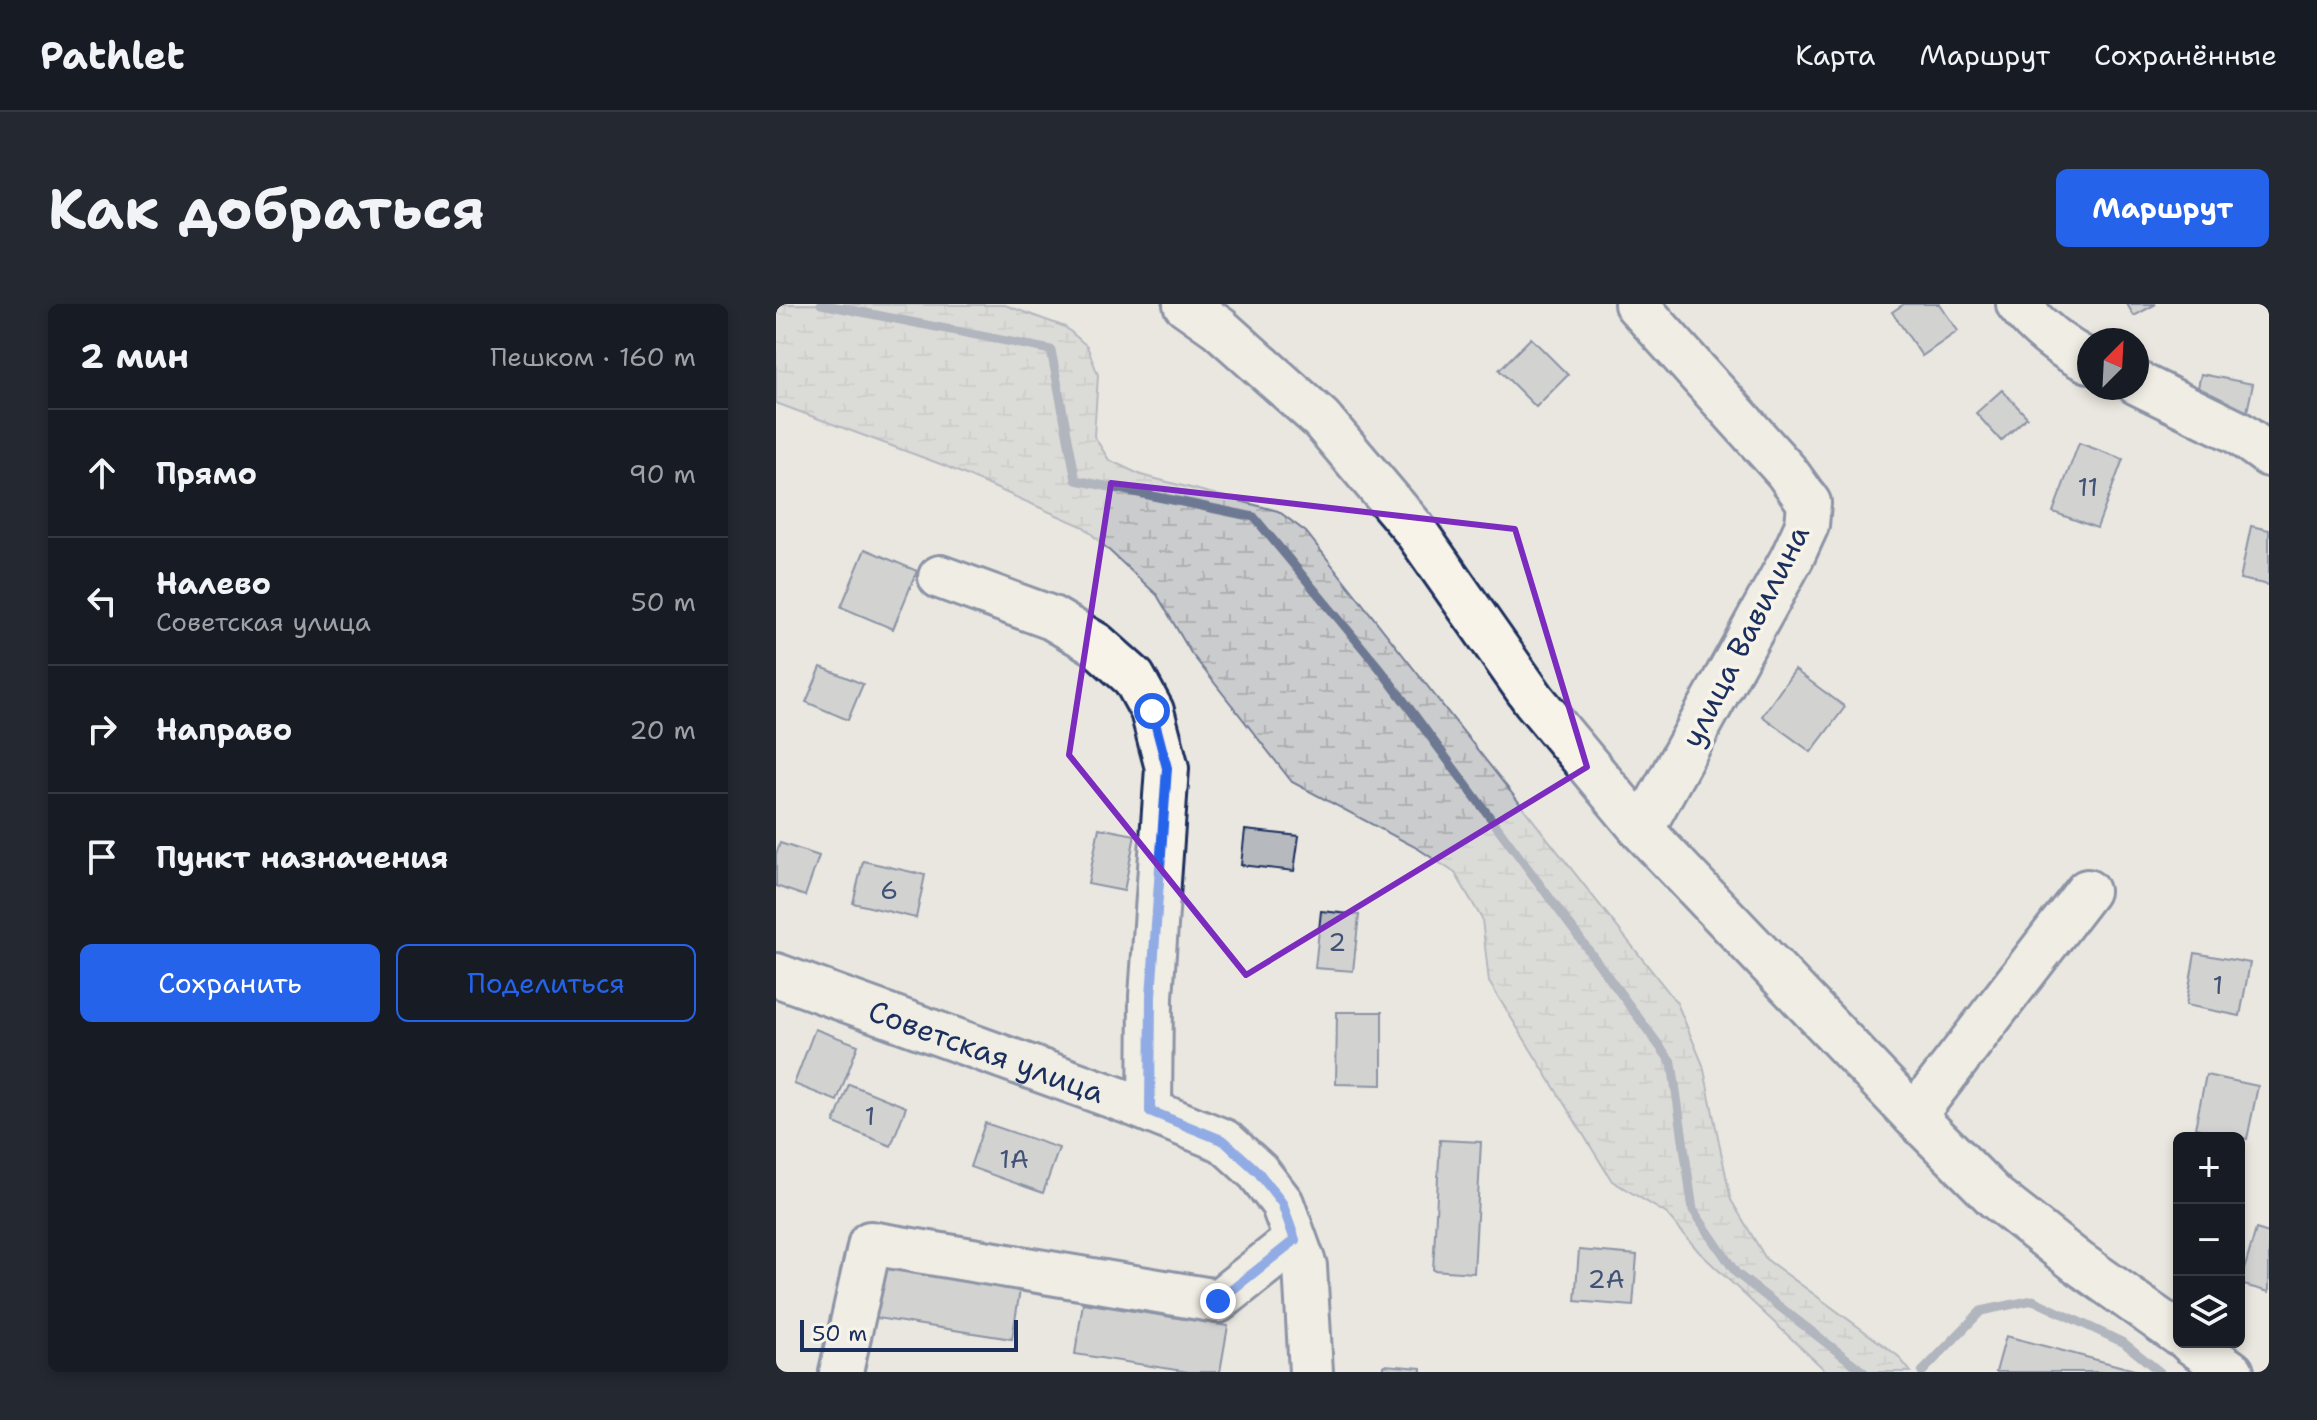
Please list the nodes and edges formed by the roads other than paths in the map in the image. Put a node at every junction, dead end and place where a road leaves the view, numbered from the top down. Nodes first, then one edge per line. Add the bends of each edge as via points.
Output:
1 (1185, 304) edge
2 (1636, 304) edge
3 (2018, 304) edge
4 (2077, 355) edge
5 (2149, 389) edge
6 (2269, 455) edge
7 (940, 577) dead end
8 (1642, 830) junction
9 (2087, 891) dead end
10 (776, 975) edge
11 (1150, 1111) junction
12 (1914, 1116) junction
13 (1295, 1240) junction
14 (2173, 1330) edge
15 (2198, 1348) edge
16 (841, 1372) edge
17 (1311, 1372) edge
18 (2232, 1372) edge

1 - 8 street via 1321,419 1414,529 1534,700
2 - 8 street, улица Вавилина via 1809,503 1807,525 1792,558
3 - 4 street via 2029,319
5 - 6 street via 2237,432
7 - 11 street via 1052,618 1096,644 1134,678 1152,711 1167,768 1151,996
8 - 12 street
9 - 12 street
10 - 11 street, Советская улица
11 - 13 street, Советская улица via 1224,1141 1282,1203
12 - 14 street via 1996,1198
13 - 16 street via 1218,1301 870,1243
13 - 17 street, Советская улица via 1305,1266
15 - 18 street

